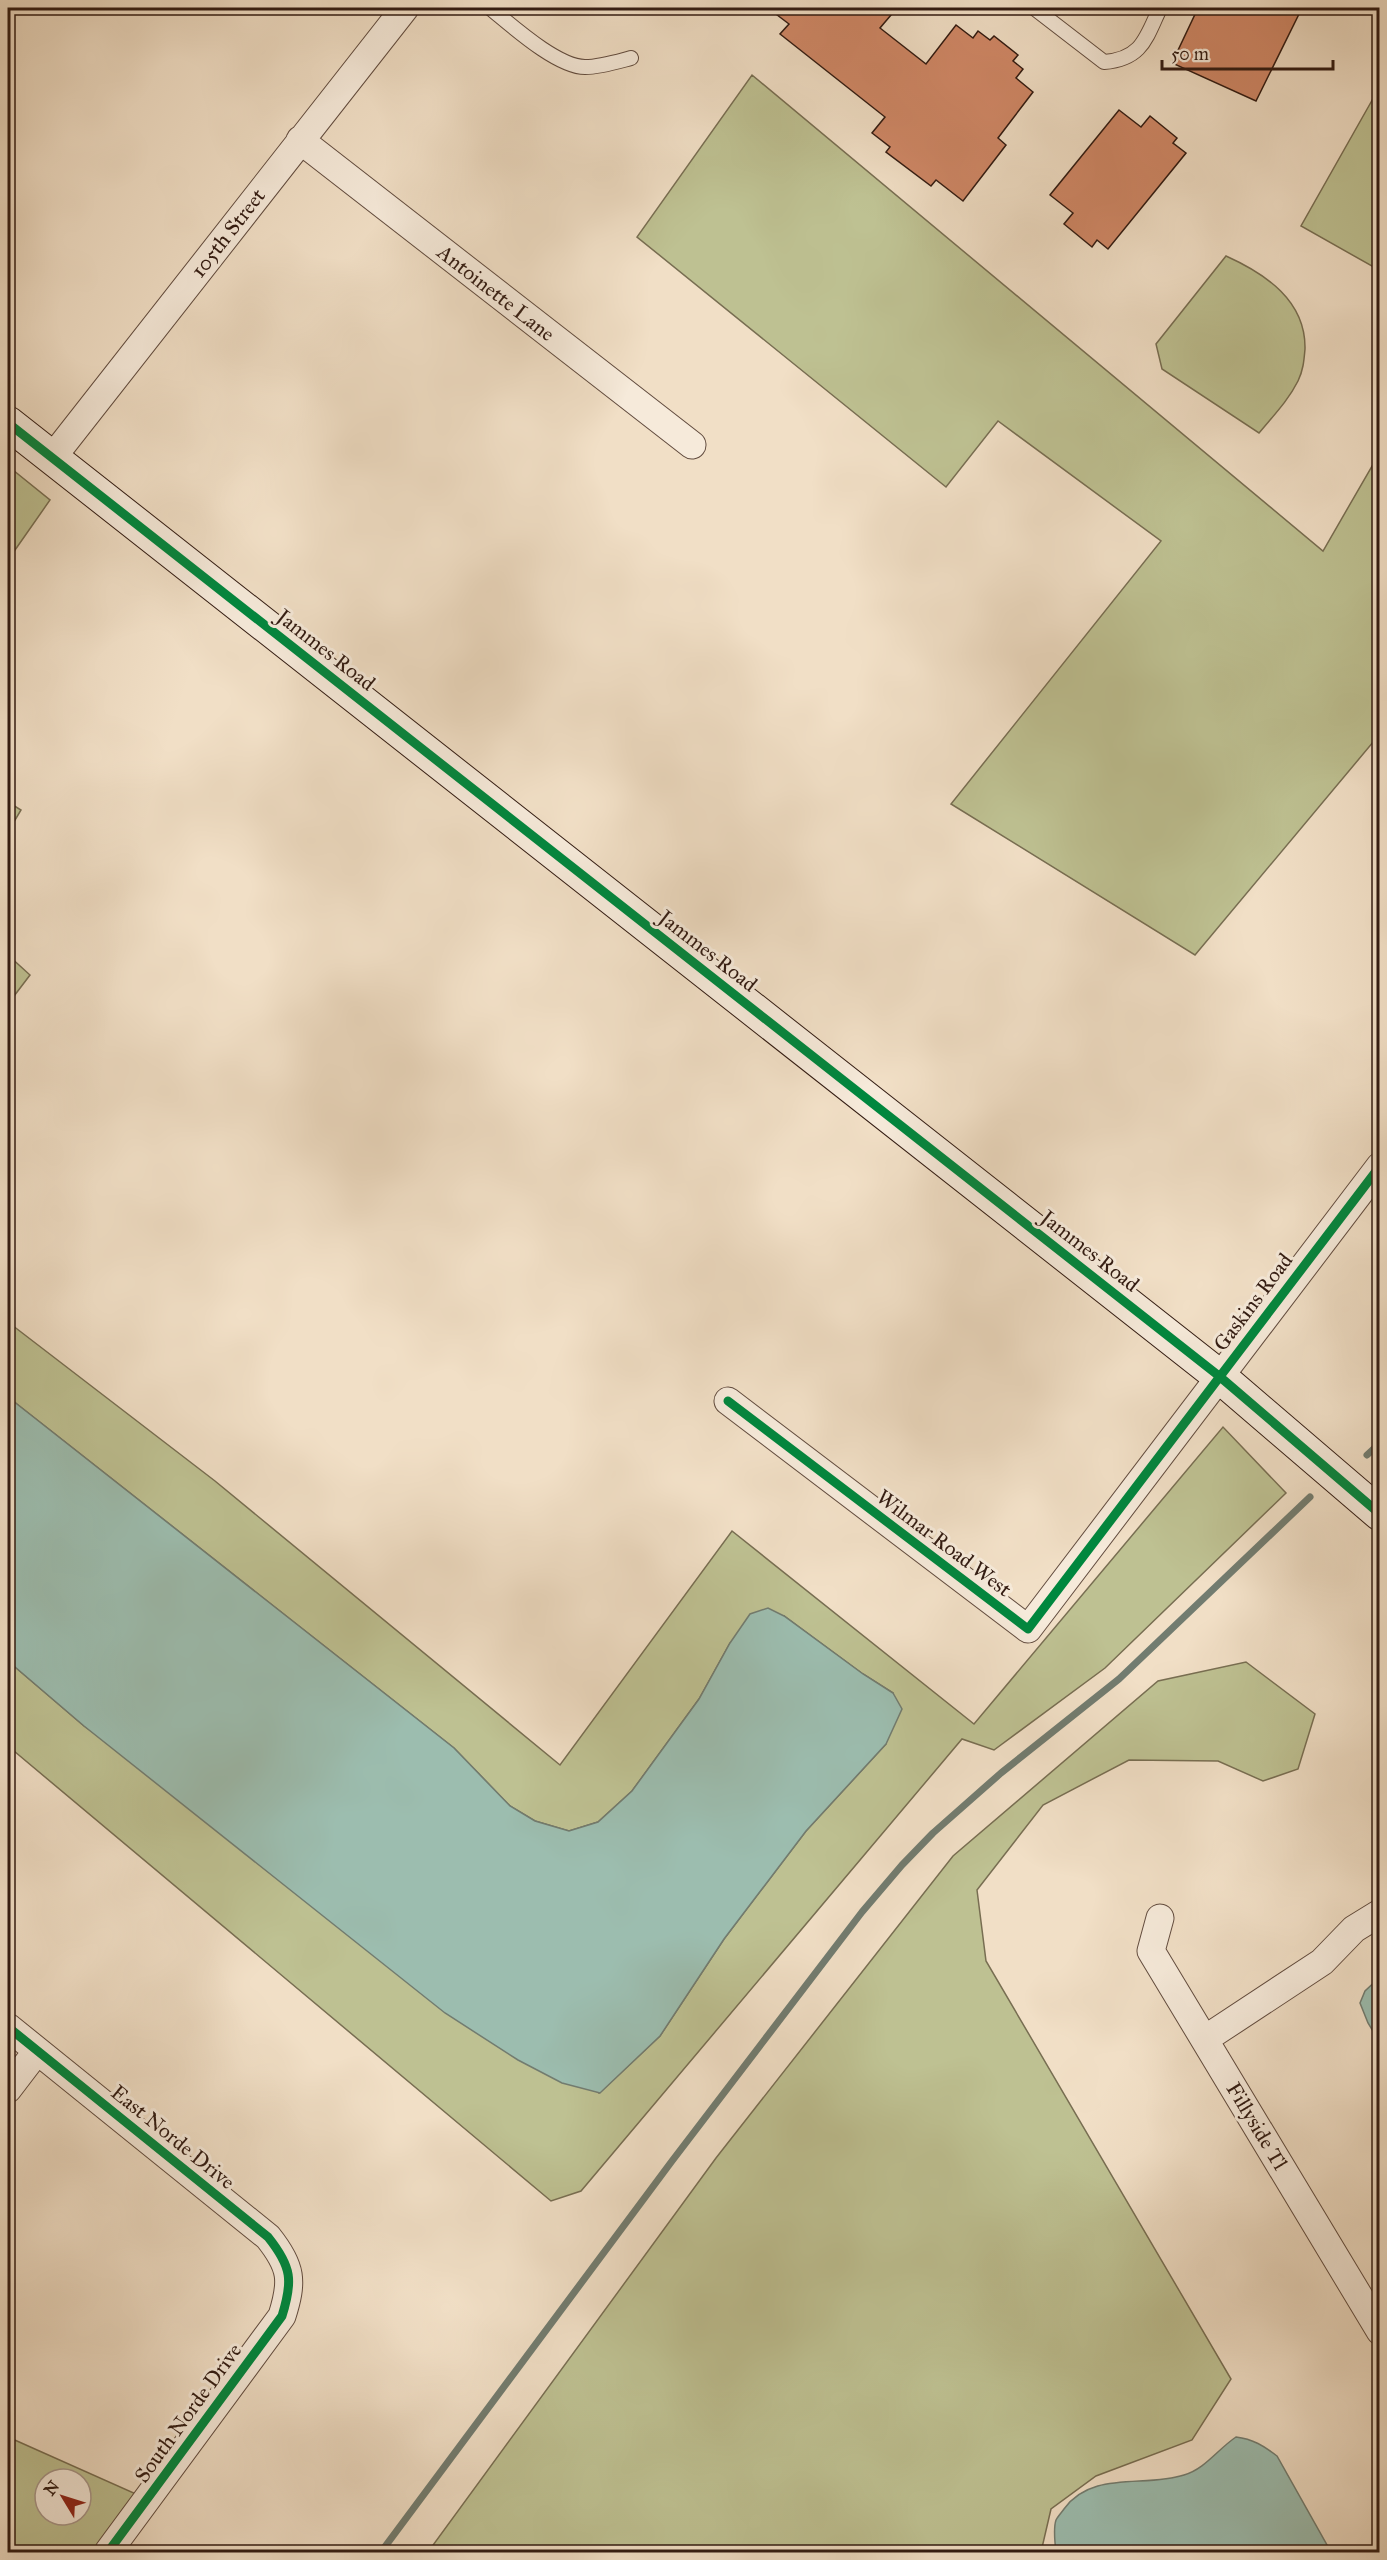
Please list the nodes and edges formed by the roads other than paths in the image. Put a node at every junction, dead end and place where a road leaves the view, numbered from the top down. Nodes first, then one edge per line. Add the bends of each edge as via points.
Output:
1 (405, 8) edge
2 (490, 8) edge
3 (1034, 8) edge
4 (1160, 8) edge
5 (631, 58) dead end
6 (300, 140) junction
7 (8, 423) edge
8 (692, 445) dead end
9 (52, 458) junction
10 (1380, 1166) edge
11 (1219, 1376) junction
12 (728, 1401) dead end
13 (1380, 1514) edge
14 (1112, 1518) joint
15 (1380, 1913) edge
16 (1160, 1918) dead end
17 (8, 2027) edge
18 (1205, 2039) junction
19 (37, 2051) junction
20 (8, 2089) edge
21 (290, 2291) joint
22 (1380, 2331) edge
23 (108, 2553) edge

1 - 6 street, 105th Street
2 - 5 lane via 556,57 582,67
3 - 4 lane via 1104,62 1121,61 1137,53
6 - 8 street, Antoinette Lane
6 - 9 street, 105th Street
7 - 9 street, Jammes Road
9 - 11 street, Jammes Road
10 - 11 street, Gaskins Road
11 - 13 street, Jammes Road
11 - 14 street, Gaskins Road
12 - 14 street, Wilmar Road West via 1028,1629
15 - 18 street via 1354,1929 1322,1962
16 - 18 street, Fillyside Tl via 1151,1951
17 - 19 street, East Norde Drive
18 - 22 street, Fillyside Tl
19 - 20 street
19 - 21 street, East Norde Drive via 268,2237 289,2270
21 - 23 street, South Norde Drive via 282,2316

